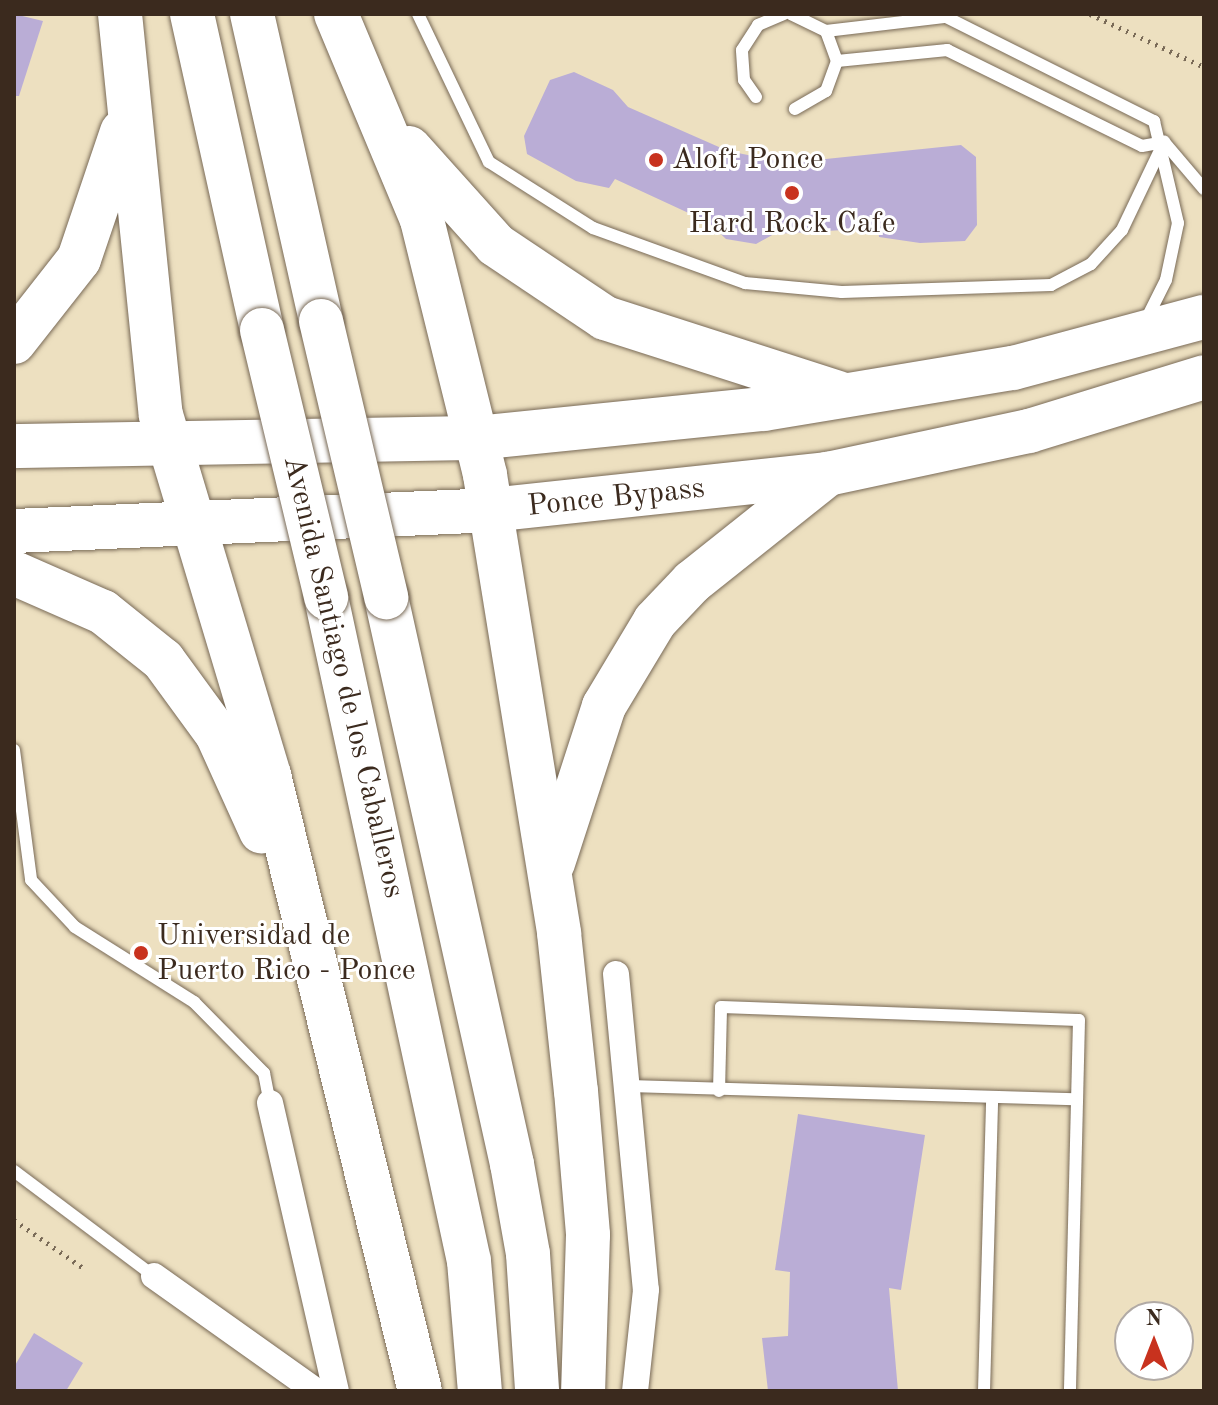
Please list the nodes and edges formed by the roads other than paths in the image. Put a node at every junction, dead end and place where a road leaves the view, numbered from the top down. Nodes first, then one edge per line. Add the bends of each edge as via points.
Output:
1 (120, 14) edge
2 (192, 14) edge
3 (252, 14) edge
4 (336, 14) edge
5 (418, 14) edge
6 (784, 14) edge
7 (791, 14) edge
8 (826, 31) junction
9 (837, 61) junction
10 (365, 83) junction
11 (756, 97) dead end
12 (128, 107) junction
13 (795, 109) dead end
14 (1164, 142) junction
15 (1204, 189) edge
16 (1204, 317) edge
17 (1135, 339) junction
18 (14, 342) edge
19 (1204, 377) edge
20 (853, 397) junction
21 (477, 438) junction
22 (170, 442) junction
23 (14, 446) edge
24 (828, 474) junction
25 (490, 510) junction
26 (194, 523) junction
27 (14, 531) edge
28 (14, 573) edge
29 (14, 750) edge
30 (550, 877) junction
31 (311, 941) junction
32 (616, 974) dead end
33 (627, 1086) junction
34 (719, 1091) junction
35 (992, 1097) junction
36 (1077, 1099) junction
37 (270, 1103) joint
38 (14, 1171) edge
39 (154, 1276) joint
40 (316, 1391) edge
41 (336, 1391) edge
42 (420, 1391) edge
43 (480, 1391) edge
44 (537, 1391) edge
45 (583, 1391) edge
46 (635, 1391) edge
47 (984, 1391) edge
48 (1070, 1391) edge

1 - 12 highway
2 - 43 highway, Avenida Santiago de los Caballeros, bridge via 326,597 469,1261
3 - 44 highway, Avenida Santiago de los Caballeros, bridge via 512,1164 528,1254
4 - 10 highway
5 - 14 lane via 489,162 593,228 668,261 745,283 842,292 1051,285 1091,264 1122,230
6 - 11 lane via 758,25 742,50 744,80
7 - 8 lane
8 - 9 lane
8 - 14 lane via 946,17 1154,121
9 - 13 lane via 826,91
9 - 14 lane via 947,50 1142,146
10 - 20 highway via 450,201 546,284 605,318 683,348
10 - 21 highway via 438,269
12 - 18 highway via 79,259
12 - 22 highway
14 - 15 lane
14 - 17 lane via 1178,223 1166,280
16 - 17 highway
17 - 20 highway
19 - 24 highway, Ponce Bypass via 1029,431
20 - 21 highway
21 - 22 highway
21 - 25 highway
22 - 23 highway
22 - 26 highway
24 - 25 highway, Ponce Bypass
24 - 30 highway via 692,582 655,621 587,748
25 - 26 highway, Ponce Bypass
25 - 30 highway
26 - 27 highway, Ponce Bypass
26 - 31 highway
28 - 31 highway via 127,626 192,692
29 - 37 lane via 31,880 75,927 194,1002 264,1073
30 - 45 highway via 588,1235
31 - 42 highway
32 - 33 street
33 - 34 lane
33 - 46 street via 646,1290
34 - 35 lane
34 - 36 lane via 721,1007 1079,1020
35 - 36 lane
35 - 47 lane
36 - 48 lane
37 - 41 street
38 - 39 lane
39 - 40 street

